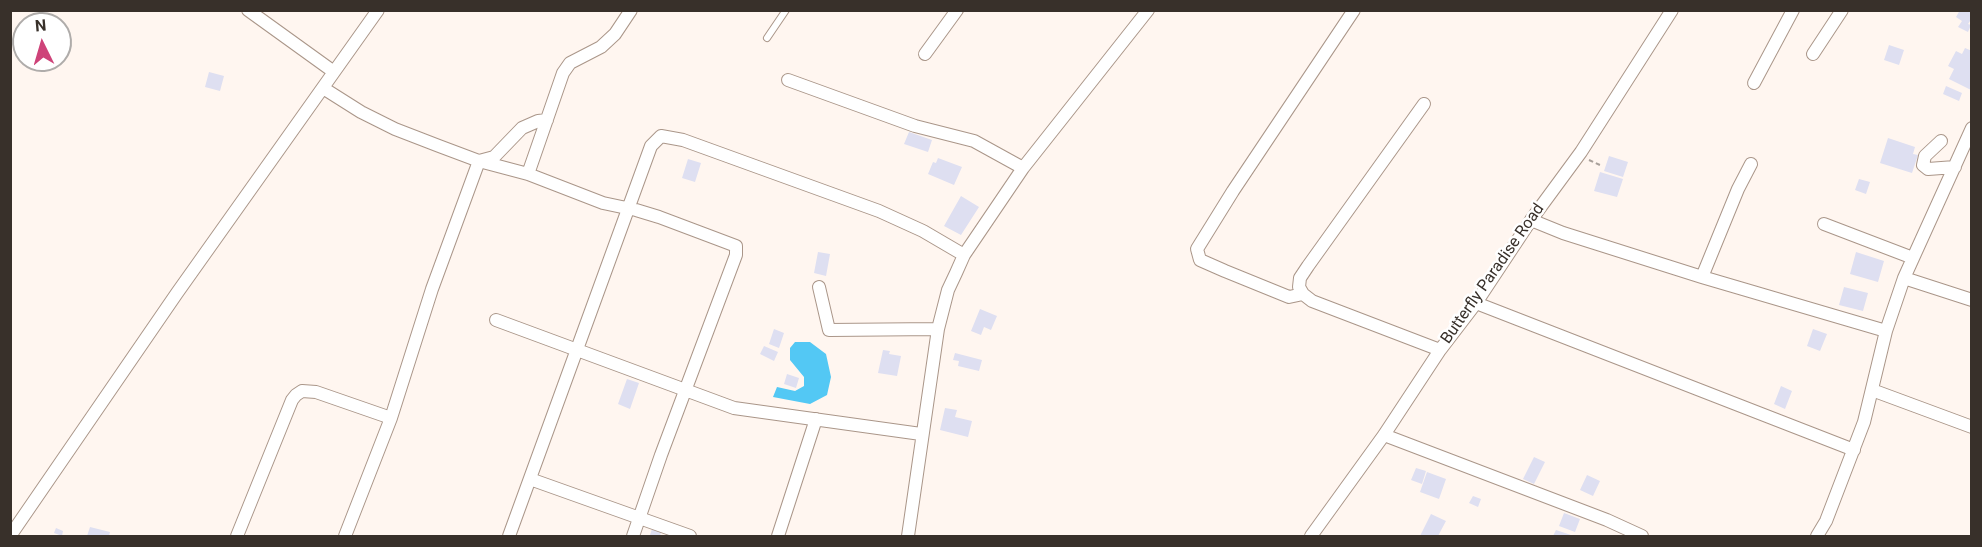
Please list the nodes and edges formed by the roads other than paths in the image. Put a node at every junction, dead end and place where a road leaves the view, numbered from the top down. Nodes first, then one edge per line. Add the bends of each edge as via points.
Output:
1 (248, 10) edge
2 (378, 10) edge
3 (631, 10) edge
4 (786, 10) edge
5 (957, 10) edge
6 (1148, 10) edge
7 (1354, 10) edge
8 (1672, 10) edge
9 (1793, 10) edge
10 (1842, 10) edge
11 (766, 38) dead end
12 (925, 54) dead end
13 (1813, 54) dead end
14 (334, 72) junction
15 (788, 80) dead end
16 (1754, 83) dead end
17 (323, 88) junction
18 (1424, 104) dead end
19 (547, 120) junction
20 (1971, 128) edge
21 (1941, 141) dead end
22 (479, 161) junction
23 (1751, 164) dead end
24 (1955, 167) junction
25 (1023, 168) junction
26 (528, 174) junction
27 (629, 209) junction
28 (1531, 220) junction
29 (1824, 224) dead end
30 (964, 255) junction
31 (1912, 258) junction
32 (1702, 277) junction
33 (1904, 278) junction
34 (819, 287) dead end
35 (1303, 294) junction
36 (1971, 300) edge
37 (1476, 303) junction
38 (496, 320) dead end
39 (938, 329) junction
40 (1886, 331) junction
41 (1440, 350) junction
42 (577, 351) junction
43 (1872, 390) junction
44 (685, 391) junction
45 (391, 418) junction
46 (816, 419) junction
47 (1971, 427) edge
48 (921, 434) junction
49 (1384, 435) junction
50 (1854, 450) junction
51 (530, 479) junction
52 (640, 518) junction
53 (12, 532) edge
54 (237, 537) edge
55 (345, 537) edge
56 (509, 537) edge
57 (633, 537) edge
58 (690, 537) edge
59 (778, 537) edge
60 (908, 537) edge
61 (1311, 537) edge
62 (1642, 537) edge
63 (1818, 537) edge

1 - 14 street
2 - 14 street
3 - 19 street via 601,47 570,63
4 - 11 lane
5 - 12 street
6 - 25 street
7 - 35 street via 1197,249 1200,260 1225,272 1289,297
8 - 28 street, Butterfly Paradise Road via 1581,152
9 - 16 street
10 - 13 street
14 - 17 street
15 - 25 street via 908,123 974,141
17 - 22 street via 395,129
17 - 53 street
18 - 35 street via 1300,278
19 - 22 street via 522,128 494,157
19 - 26 street
20 - 24 street
21 - 24 street via 1925,156 1923,165 1928,169
22 - 26 street
22 - 45 street via 432,289
23 - 32 street
24 - 31 street
25 - 30 street
26 - 27 street via 578,195
27 - 30 street via 651,146 661,136 668,136 879,211
27 - 42 street
27 - 44 street via 674,222 737,249
28 - 32 street
28 - 37 street, Butterfly Paradise Road
29 - 31 street
30 - 39 street via 948,290
31 - 33 street
32 - 40 street
33 - 36 street
33 - 40 street
34 - 39 street via 829,330
35 - 41 street via 1312,301
37 - 41 street, Butterfly Paradise Road
37 - 50 street
38 - 42 street
39 - 48 street
40 - 43 street
41 - 49 street, Butterfly Paradise Road
42 - 44 street
42 - 51 street
43 - 47 street
43 - 50 street
44 - 46 street via 734,408
44 - 52 street
45 - 54 street via 316,392 302,391 296,395
45 - 55 street
46 - 48 street
46 - 59 street
48 - 60 street
49 - 61 street, Butterfly Paradise Road
49 - 62 street
50 - 63 street
51 - 52 street
51 - 56 street
52 - 57 street
52 - 58 street

